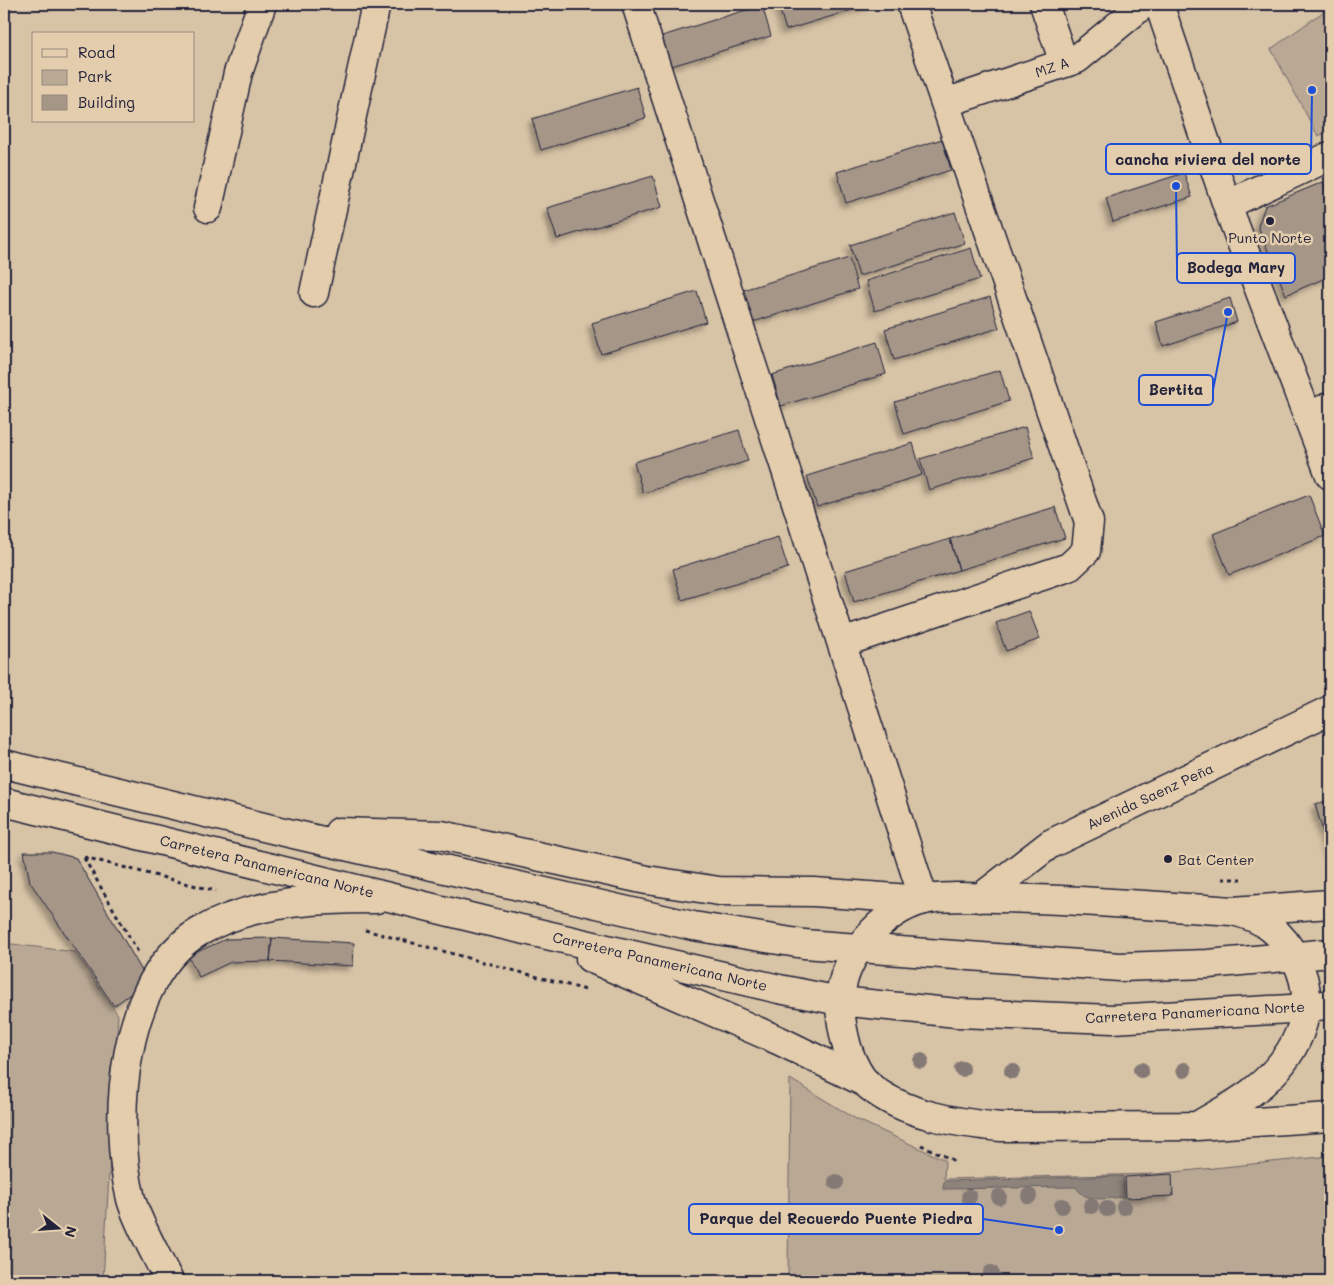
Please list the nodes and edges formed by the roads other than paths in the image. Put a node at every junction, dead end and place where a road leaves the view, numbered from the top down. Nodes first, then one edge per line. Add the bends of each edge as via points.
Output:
1 (262, 4) edge
2 (376, 4) edge
3 (636, 4) edge
4 (911, 4) edge
5 (1044, 4) edge
6 (1144, 4) edge
7 (1159, 4) edge
8 (1064, 63) junction
9 (945, 103) junction
10 (1330, 156) edge
11 (1226, 205) junction
12 (208, 208) dead end
13 (314, 293) dead end
14 (1319, 412) edge
15 (1330, 476) edge
16 (842, 643) junction
17 (1330, 710) edge
18 (4, 764) edge
19 (4, 802) edge
20 (280, 831) junction
21 (1015, 887) junction
22 (400, 899) junction
23 (924, 900) junction
24 (1330, 904) edge
25 (1233, 911) junction
26 (527, 930) junction
27 (859, 949) junction
28 (1330, 953) edge
29 (1295, 957) junction
30 (840, 1000) junction
31 (1319, 1006) edge
32 (868, 1084) junction
33 (1330, 1117) edge
34 (1197, 1126) junction
35 (169, 1281) edge

1 - 12 main road via 238,73
2 - 13 main road
3 - 16 main road
4 - 9 main road
5 - 8 main road
6 - 8 main road, MZ A via 1076,58
7 - 11 main road
8 - 9 main road, MZ A
9 - 16 main road via 1089,522 1086,551 1069,567
10 - 11 main road
11 - 14 main road
14 - 15 main road
16 - 23 main road
17 - 21 main road, Avenida Saenz Peña via 1050,844
18 - 20 main road
19 - 22 main road, Carretera Panamericana Norte
20 - 23 main road via 441,835 648,880 719,891 814,892
20 - 27 main road via 693,926 804,944
21 - 23 main road, Avenida Saenz Peña via 980,898
21 - 25 main road
22 - 26 main road, Carretera Panamericana Norte
22 - 35 main road via 302,902 259,908 222,920 182,944 154,980 132,1036 125,1073 124,1166 131,1201
23 - 27 main road via 899,911 876,927
24 - 25 main road
25 - 29 main road via 1270,925 1289,945
26 - 30 main road, Carretera Panamericana Norte via 779,989
26 - 32 main road via 780,1041
27 - 29 main road via 1120,967
27 - 30 main road via 847,971
28 - 29 main road
29 - 31 main road
30 - 31 main road, Carretera Panamericana Norte via 957,1014 1112,1019
30 - 32 main road via 842,1028 851,1058
31 - 34 main road via 1272,1074 1253,1092
32 - 34 main road via 889,1099 922,1112 978,1125
33 - 34 main road

